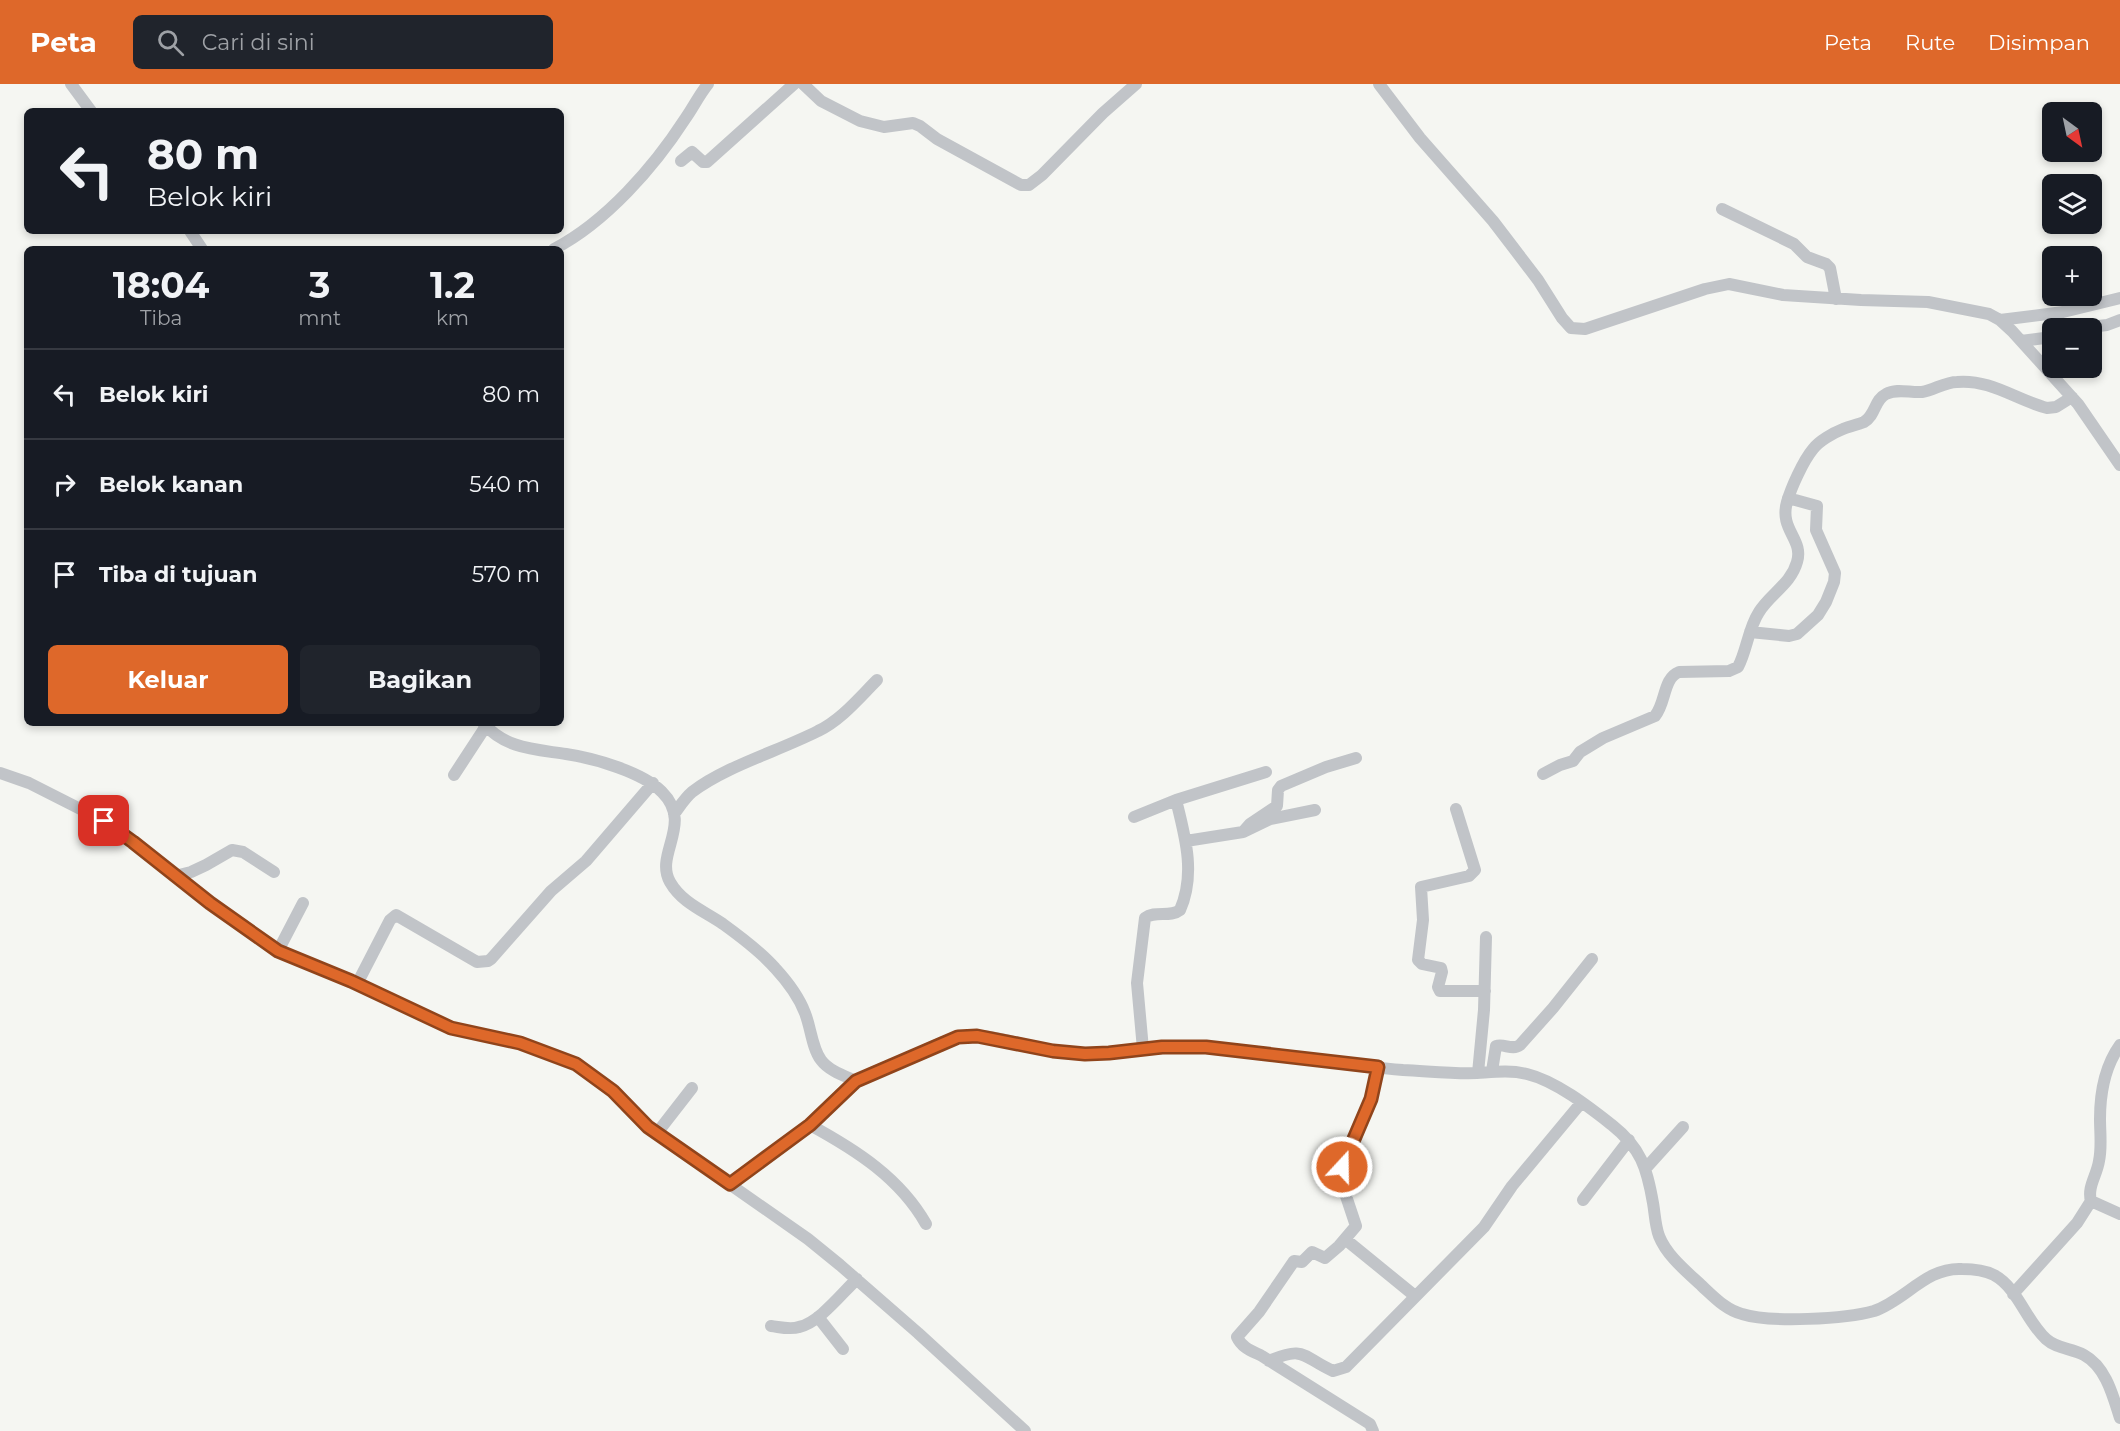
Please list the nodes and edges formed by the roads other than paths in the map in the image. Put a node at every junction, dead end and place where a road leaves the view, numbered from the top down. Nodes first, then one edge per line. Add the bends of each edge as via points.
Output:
1 (71, 84) edge
2 (708, 84) edge
3 (794, 84) edge
4 (803, 84) edge
5 (1136, 84) edge
6 (1379, 84) edge
7 (89, 108) edge
8 (681, 161) dead end
9 (1722, 209) dead end
10 (558, 246) edge
11 (1836, 299) junction
12 (2119, 303) edge
13 (2000, 320) junction
14 (2120, 320) edge
15 (2102, 326) edge
16 (2042, 338) edge
17 (2021, 341) junction
18 (2072, 397) junction
19 (2120, 465) edge
20 (1788, 498) junction
21 (1749, 632) junction
22 (877, 680) dead end
23 (483, 726) edge
24 (485, 726) edge
25 (1356, 758) dead end
26 (1266, 772) dead end
27 (0, 773) edge
28 (1543, 774) dead end
29 (454, 775) dead end
30 (653, 783) junction
31 (1176, 800) junction
32 (1456, 809) dead end
33 (1315, 810) dead end
34 (674, 813) junction
35 (1134, 817) dead end
36 (1243, 832) junction
37 (1186, 841) junction
38 (274, 872) dead end
39 (175, 876) junction
40 (303, 903) dead end
41 (1486, 937) dead end
42 (278, 951) junction
43 (1592, 959) dead end
44 (357, 984) junction
45 (1485, 991) junction
46 (2120, 1045) edge
47 (1143, 1050) junction
48 (1378, 1067) junction
49 (1492, 1071) junction
50 (1478, 1073) junction
51 (856, 1081) junction
52 (692, 1088) dead end
53 (1581, 1103) junction
54 (810, 1125) junction
55 (1683, 1127) dead end
56 (657, 1133) junction
57 (1629, 1140) junction
58 (1646, 1168) junction
59 (730, 1184) junction
60 (1583, 1200) dead end
61 (2091, 1201) junction
62 (2120, 1214) edge
63 (926, 1224) dead end
64 (1345, 1239) junction
65 (857, 1279) junction
66 (2013, 1294) junction
67 (1415, 1296) junction
68 (818, 1317) junction
69 (771, 1326) dead end
70 (843, 1349) dead end
71 (1269, 1361) junction
72 (2120, 1418) edge
73 (1025, 1431) edge
74 (1373, 1431) edge

1 - 7 street
2 - 10 street via 659,155 628,190 605,213
3 - 8 street via 707,162 692,152
4 - 5 street via 821,101 860,121 884,127 913,123 920,126 1022,185 1042,176
6 - 11 street via 1420,138 1493,221 1571,328 1585,329 1720,285
9 - 11 street via 1794,244 1809,258 1827,264
11 - 13 street via 1928,302 1974,310
12 - 13 street
13 - 17 street
14 - 15 street
16 - 17 street
17 - 18 street
18 - 19 street
18 - 20 street via 2048,408 1996,387 1972,382 1954,382 1922,392 1888,393 1868,419 1814,447
20 - 21 street via 1785,522 1797,544 1797,564 1785,584 1759,611
20 - 21 street via 1817,506 1816,530 1834,570 1834,582 1822,610 1800,632 1789,636
21 - 28 street via 1738,667 1674,674 1655,716 1603,738 1573,761
22 - 34 street via 828,725 698,788
23 - 29 street
24 - 30 street via 502,740 522,748 594,760
25 - 36 street via 1280,787 1277,806
26 - 31 street
27 - 39 street via 29,783 104,821
30 - 34 street via 668,799
30 - 44 street via 586,861 546,896 491,959 477,962 396,915
31 - 35 street
31 - 37 street
32 - 45 street via 1475,868 1468,876 1421,887 1423,920 1418,960 1420,964 1442,969 1440,991
33 - 36 street via 1270,819
34 - 51 street via 675,826 666,862 672,886 692,906 760,952 776,968 801,1003 821,1060
36 - 37 street
37 - 47 street via 1189,876 1181,909 1175,914 1150,914 1146,918 1137,983
38 - 39 street via 235,849 207,865
39 - 42 street
40 - 42 street
41 - 45 street
42 - 44 street
43 - 49 street via 1520,1045 1496,1046
44 - 56 street via 451,1028 520,1043 576,1064
45 - 50 street
46 - 61 street via 2103,1085 2101,1151
47 - 48 street via 1206,1047
47 - 51 street via 1053,1051 967,1036 945,1041
48 - 50 street
48 - 64 street via 1371,1099 1342,1166 1352,1180 1346,1197 1357,1224
49 - 50 street
49 - 53 street via 1538,1077
51 - 54 street
52 - 56 street
53 - 57 street
53 - 67 street via 1517,1179 1484,1227
54 - 59 street
54 - 63 street via 884,1173 907,1195
55 - 58 street
56 - 59 street
57 - 58 street
57 - 60 street
58 - 66 street via 1664,1246 1718,1300 1746,1316 1788,1319 1872,1311 1932,1275 1952,1268 1993,1275
59 - 65 street
61 - 62 street
61 - 66 street via 2077,1223
64 - 67 street
64 - 71 street via 1325,1258 1312,1252 1302,1262 1294,1260 1259,1312 1237,1336 1243,1346
65 - 68 street
65 - 73 street
66 - 72 street via 2048,1341 2083,1355 2098,1367
67 - 71 street via 1343,1368 1333,1371 1302,1353
68 - 69 street via 802,1327
68 - 70 street
71 - 74 street via 1370,1424

